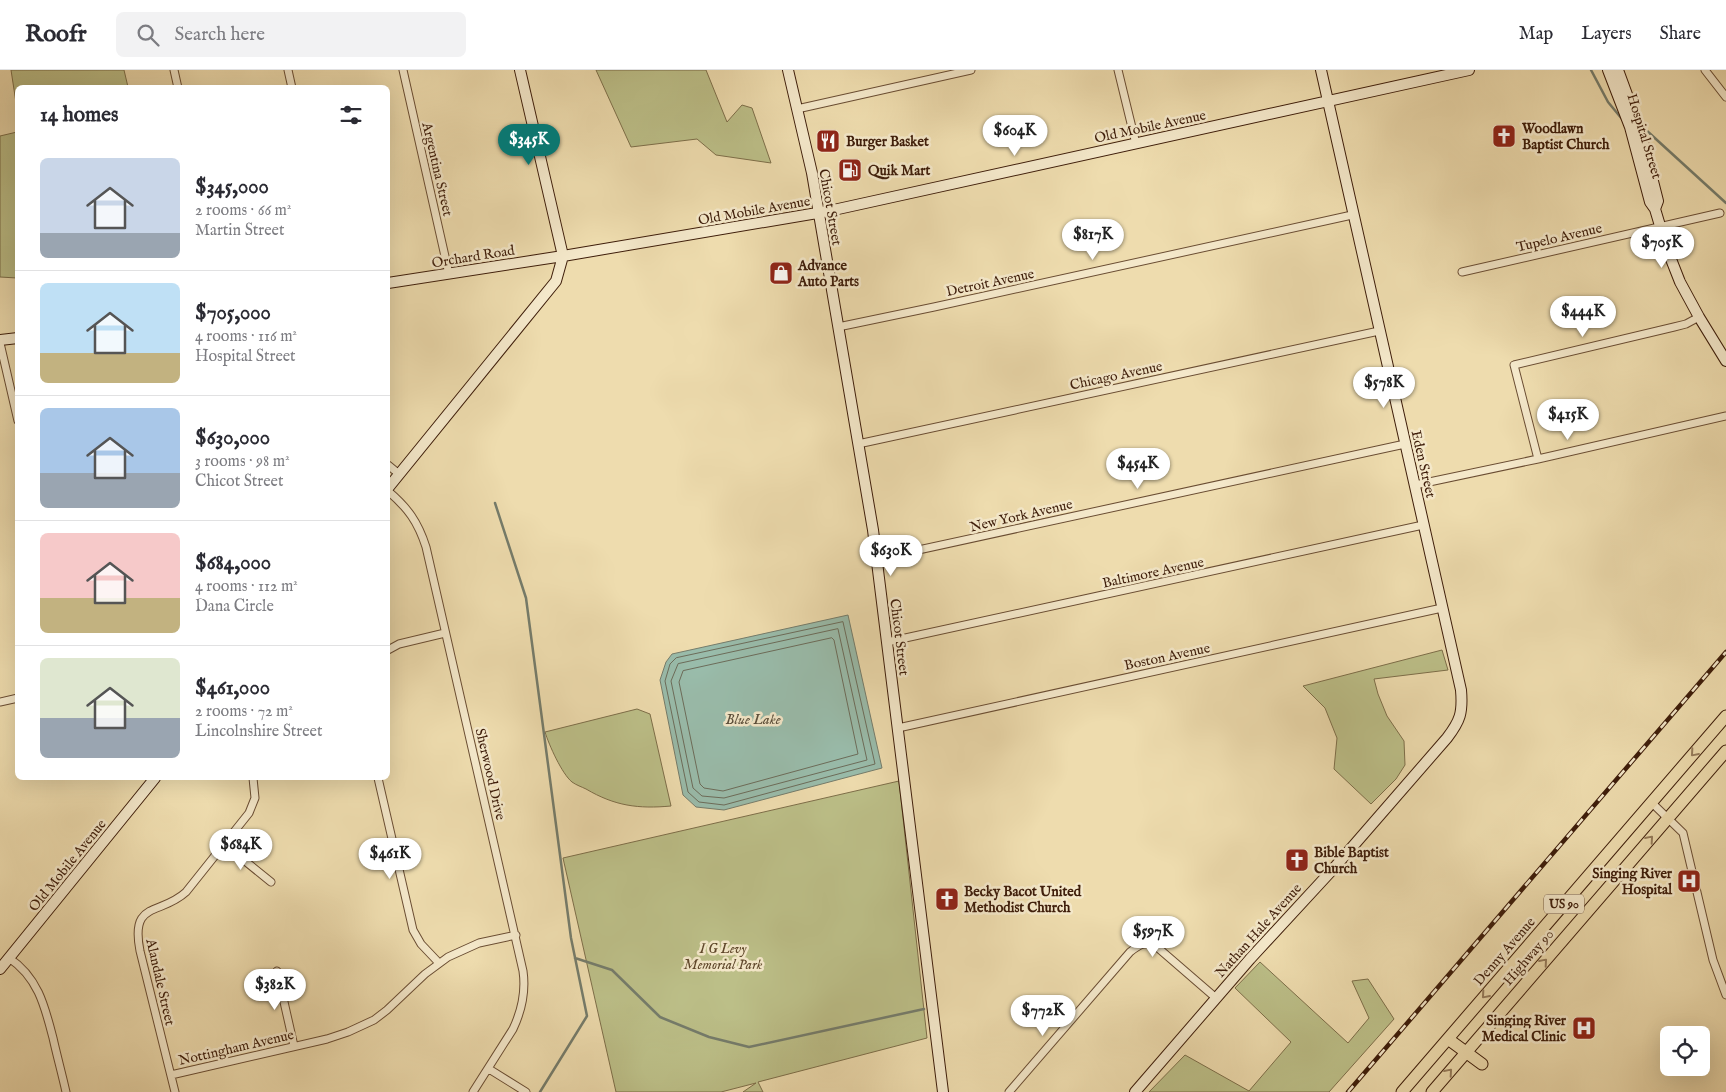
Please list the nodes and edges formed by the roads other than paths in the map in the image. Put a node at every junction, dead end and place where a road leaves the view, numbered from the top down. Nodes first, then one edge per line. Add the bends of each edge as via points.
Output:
1 (174, 70) edge
2 (288, 70) edge
3 (403, 70) edge
4 (520, 70) edge
5 (788, 70) edge
6 (971, 70) edge
7 (1118, 70) edge
8 (1321, 70) edge
9 (1469, 70) edge
10 (1608, 70) edge
11 (1618, 70) edge
12 (1705, 70) edge
13 (177, 85) edge
14 (291, 85) edge
15 (1726, 97) edge
16 (1328, 102) junction
17 (797, 109) junction
18 (1136, 144) junction
19 (1655, 209) junction
20 (819, 213) junction
21 (1720, 213) dead end
22 (1352, 215) junction
23 (1660, 227) junction
24 (563, 256) junction
25 (1462, 272) dead end
26 (449, 274) junction
27 (390, 283) edge
28 (1699, 317) junction
29 (838, 327) junction
30 (1379, 331) junction
31 (15, 339) edge
32 (0, 342) edge
33 (1726, 361) edge
34 (15, 408) edge
35 (1726, 416) edge
36 (858, 444) junction
37 (1405, 444) junction
38 (1538, 460) junction
39 (390, 467) edge
40 (399, 474) junction
41 (1415, 486) junction
42 (390, 487) edge
43 (390, 492) edge
44 (1423, 525) junction
45 (876, 559) junction
46 (1442, 608) junction
47 (445, 633) junction
48 (887, 642) junction
49 (390, 649) edge
50 (15, 699) edge
51 (0, 702) edge
52 (1726, 716) edge
53 (1460, 718) joint
54 (898, 728) junction
55 (1726, 751) edge
56 (153, 780) edge
57 (253, 780) edge
58 (378, 780) edge
59 (1651, 802) junction
60 (1668, 818) junction
61 (224, 844) junction
62 (272, 882) dead end
63 (516, 935) junction
64 (9, 958) junction
65 (439, 963) junction
66 (0, 969) edge
67 (277, 971) dead end
68 (1726, 995) edge
69 (1216, 998) junction
70 (1448, 1039) junction
71 (294, 1046) junction
72 (1466, 1052) junction
73 (1482, 1064) dead end
74 (489, 1069) junction
75 (171, 1075) junction
76 (66, 1092) edge
77 (175, 1092) edge
78 (473, 1092) edge
79 (526, 1092) edge
80 (943, 1092) edge
81 (1009, 1092) edge
82 (1135, 1092) edge
83 (1402, 1092) edge
84 (1432, 1092) edge

1 - 13 street
2 - 14 street
3 - 26 street, Argentina Street
4 - 24 street
5 - 17 street, Chicot Street
6 - 17 street
7 - 18 street
8 - 16 street, Eden Street
9 - 16 street, Old Mobile Avenue
10 - 19 street, Hospital Street via 1630,127 1650,202
11 - 19 street, Hospital Street via 1640,130 1658,201
12 - 15 street
16 - 18 street, Old Mobile Avenue
16 - 22 street, Eden Street
17 - 20 street, Chicot Street
18 - 20 street, Old Mobile Avenue
19 - 23 street, Hospital Street
20 - 24 street, Old Mobile Avenue
20 - 29 street, Chicot Street
21 - 23 street, Tupelo Avenue
22 - 29 street, Detroit Avenue
22 - 30 street, Eden Street
23 - 25 street, Tupelo Avenue
23 - 28 street, Hospital Street via 1680,282
24 - 26 street, Orchard Road
24 - 40 street via 556,281
26 - 27 street, Orchard Road
28 - 33 street, Hospital Street
28 - 38 street via 1686,324 1514,365
29 - 36 street, Chicot Street
30 - 36 street, Chicago Avenue
30 - 37 street, Eden Street
31 - 32 street
32 - 34 street
35 - 38 street
36 - 45 street, Chicot Street
37 - 41 street, Eden Street
37 - 45 street, New York Avenue
38 - 41 street
39 - 40 street
40 - 42 street
41 - 44 street, Eden Street
43 - 47 street, Sherwood Drive via 403,503 423,536
44 - 46 street, Eden Street
44 - 48 street, Baltimore Avenue
45 - 48 street, Chicot Street
46 - 53 street, Eden Street via 1460,690
46 - 54 street, Boston Avenue
47 - 49 street
47 - 63 street, Sherwood Drive
48 - 54 street, Chicot Street
50 - 51 street
52 -> 59 main road, Denny Avenue / US 90
53 - 69 street, Nathan Hale Avenue via 1447,738
54 - 80 street, Chicot Street
55 - 60 main road, Highway 90 / US 90
56 - 64 street, Old Mobile Avenue
57 - 61 street, Alandale Street via 256,792 253,806
58 - 65 street via 413,930
59 - 60 street
59 -> 70 main road, Denny Avenue / US 90
60 - 68 street via 1683,833 1713,960
72 -> 60 main road, Highway 90 / US 90
61 - 62 street
61 - 75 street, Alandale Street via 186,892 144,914 137,931
63 - 65 street, Nottingham Avenue via 479,943
63 - 74 street, Sherwood Drive via 525,983 522,1005 513,1029
64 - 66 street, Old Mobile Avenue
64 - 76 street via 31,979 42,997
65 - 71 street, Nottingham Avenue via 374,1020 348,1032
67 - 71 street
69 - 81 street via 1157,947 1141,944 1130,952
69 - 82 street, Nathan Hale Avenue
70 - 72 main road
70 - 83 main road, Denny Avenue / US 90
71 - 75 street, Nottingham Avenue
72 - 73 main road
84 -> 72 main road, Highway 90 / US 90
74 - 78 street, Sherwood Drive
74 - 79 street
75 - 77 street, Alandale Street

